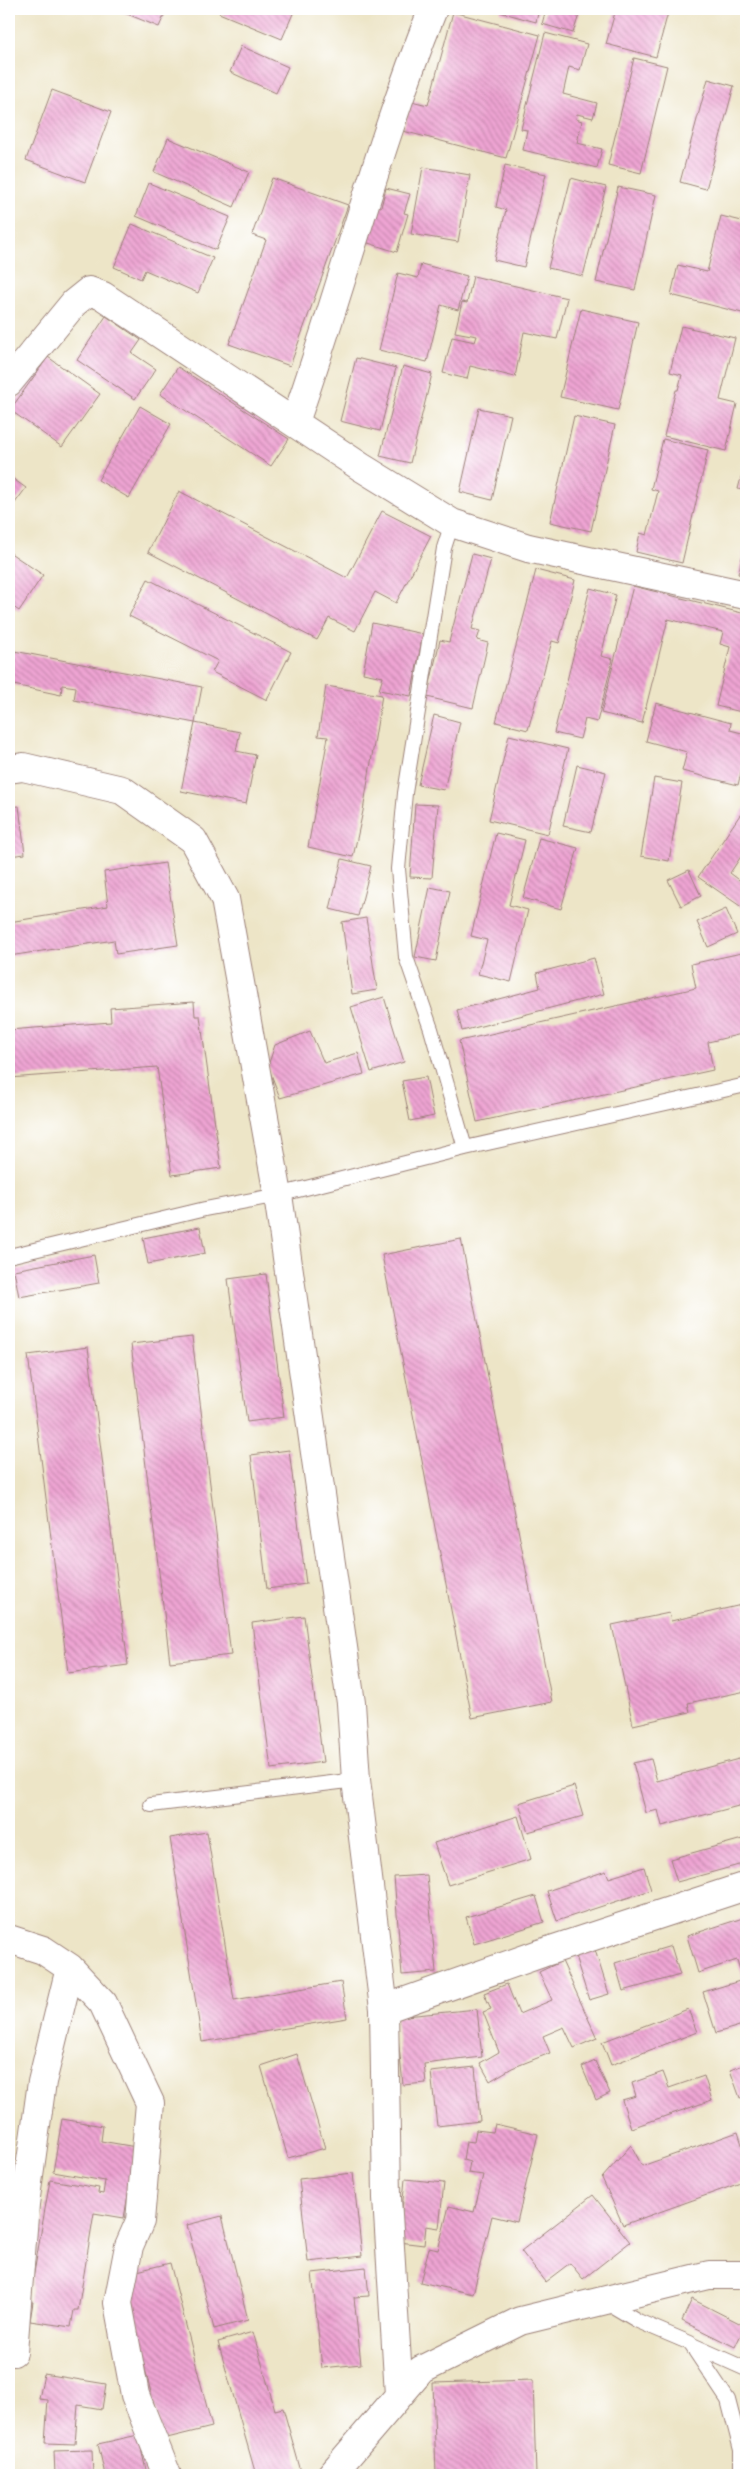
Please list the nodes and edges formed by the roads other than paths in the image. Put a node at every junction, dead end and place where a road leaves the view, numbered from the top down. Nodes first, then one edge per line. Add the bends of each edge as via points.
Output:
1 (433, 9) edge
2 (9, 382) edge
3 (295, 422) junction
4 (452, 523) junction
5 (746, 595) edge
6 (9, 769) edge
7 (746, 1085) edge
8 (465, 1148) junction
9 (278, 1195) junction
10 (9, 1256) edge
11 (356, 1780) junction
12 (150, 1805) dead end
13 (746, 1886) edge
14 (9, 1939) edge
15 (70, 1968) junction
16 (384, 2009) junction
17 (746, 2275) edge
18 (603, 2300) junction
19 (690, 2343) junction
20 (13, 2352) dead end
21 (746, 2369) edge
22 (398, 2396) junction
23 (167, 2475) edge
24 (331, 2475) edge
25 (741, 2475) edge

1 - 3 street via 370,186 323,343
2 - 3 street via 74,303 89,291 103,296
3 - 4 street
4 - 5 street via 528,548
4 - 8 lane via 444,548 405,793 398,869 406,957 431,1029
6 - 9 street via 22,767 122,790 193,840 225,899
7 - 8 lane
8 - 9 lane
9 - 10 lane
9 - 11 street via 351,1703
11 - 12 lane
11 - 16 street
13 - 16 street
14 - 15 street via 43,1950
15 - 20 street via 42,2082 25,2204
15 - 23 street via 103,2003 150,2103 140,2221 129,2246 118,2303 135,2395
16 - 22 street via 387,2198
17 - 18 street via 709,2275
18 - 19 lane
18 - 22 street via 520,2321 421,2370
19 - 21 lane
19 - 25 lane via 728,2400 741,2450
22 - 24 street

